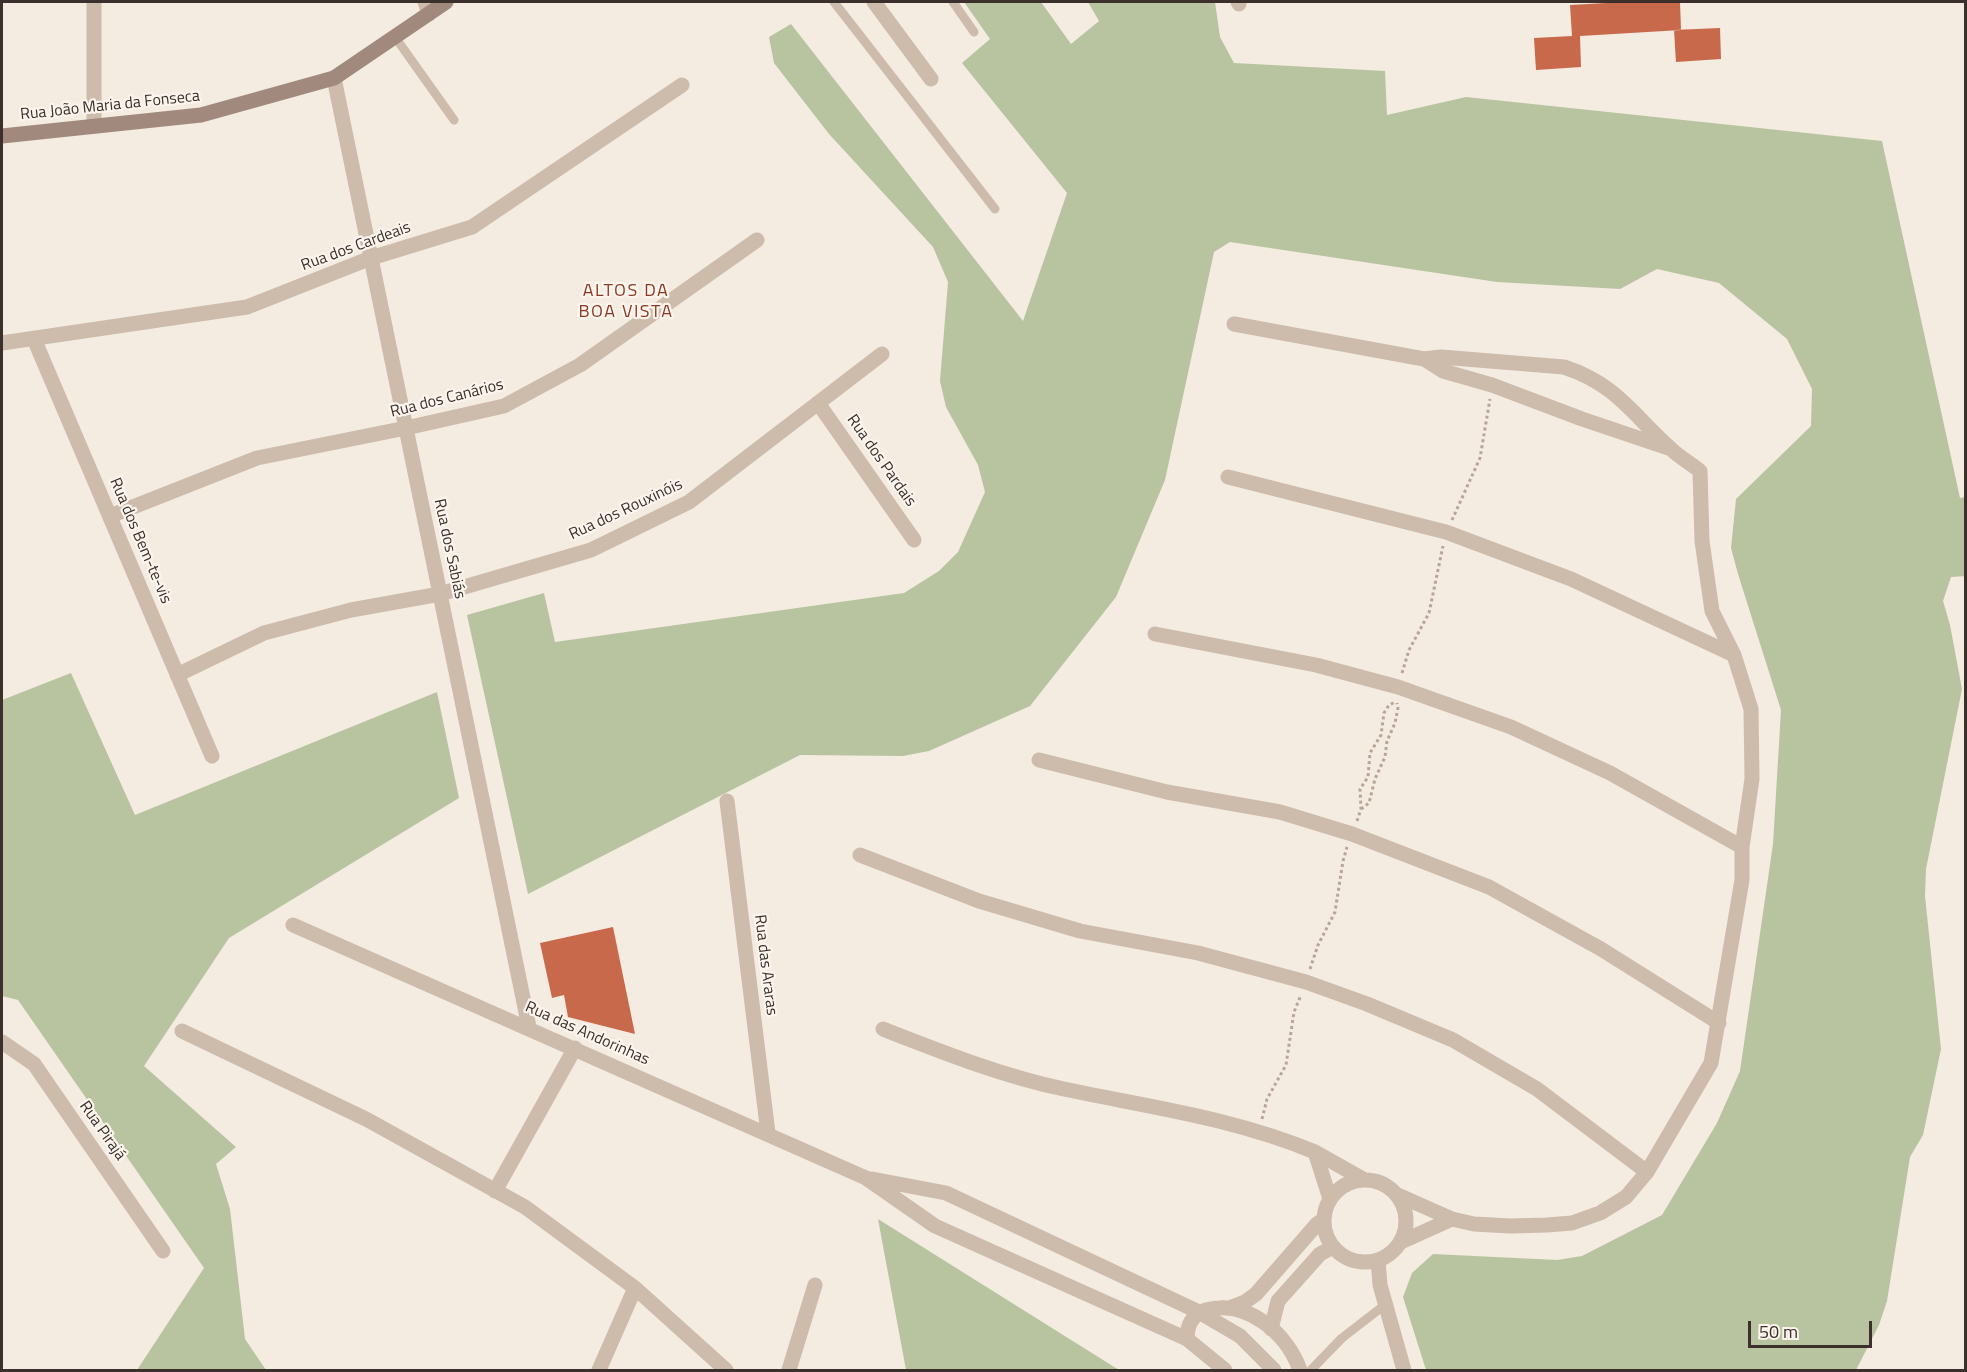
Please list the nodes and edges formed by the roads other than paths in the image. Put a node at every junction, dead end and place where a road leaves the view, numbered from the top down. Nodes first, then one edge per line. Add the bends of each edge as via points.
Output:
1 (94, 2) edge
2 (446, 2) edge
3 (834, 2) edge
4 (874, 2) edge
5 (953, 2) edge
6 (427, 8) edge
7 (974, 32) dead end
8 (394, 38) junction
9 (334, 78) junction
10 (931, 79) dead end
11 (682, 85) dead end
12 (454, 120) dead end
13 (94, 126) junction
14 (2, 136) edge
15 (995, 209) dead end
16 (757, 240) dead end
17 (370, 258) junction
18 (1234, 324) dead end
19 (34, 339) junction
20 (2, 343) edge
21 (882, 354) dead end
22 (1424, 359) junction
23 (818, 403) junction
24 (406, 428) junction
25 (1671, 449) junction
26 (1228, 477) dead end
27 (110, 516) junction
28 (914, 540) dead end
29 (440, 594) junction
30 (1155, 634) dead end
31 (1734, 655) junction
32 (177, 675) junction
33 (212, 756) dead end
34 (1039, 760) dead end
35 (727, 801) dead end
36 (1742, 847) junction
37 (860, 855) dead end
38 (292, 924) dead end
39 (1719, 1023) junction
40 (528, 1028) junction
41 (883, 1029) dead end
42 (182, 1031) dead end
43 (2, 1042) edge
44 (575, 1048) junction
45 (768, 1133) junction
46 (1315, 1152) junction
47 (1647, 1172) junction
48 (866, 1178) junction
49 (1363, 1179) junction
50 (495, 1191) junction
51 (1398, 1195) junction
52 (1330, 1199) junction
53 (1324, 1218) junction
54 (1452, 1219) junction
55 (1401, 1242) junction
56 (1333, 1246) junction
57 (163, 1251) dead end
58 (1378, 1260) junction
59 (815, 1285) dead end
60 (635, 1288) junction
61 (1386, 1304) junction
62 (1232, 1307) junction
63 (1199, 1312) junction
64 (1272, 1329) junction
65 (1187, 1339) junction
66 (599, 1371) edge
67 (726, 1371) edge
68 (789, 1371) edge
69 (1226, 1371) edge
70 (1274, 1371) edge
71 (1300, 1371) edge
72 (1311, 1371) edge
73 (1404, 1371) edge

1 - 13 street
2 - 6 main road, Rua João Maria da Fonseca
3 - 15 lane
4 - 10 street
5 - 7 lane
6 - 8 main road, Rua João Maria da Fonseca
8 - 9 main road, Rua João Maria da Fonseca
8 - 12 lane
9 - 13 main road, Rua João Maria da Fonseca via 201,115
9 - 17 street, Rua dos Sabiás
11 - 17 street, Rua dos Cardeais via 472,227
13 - 14 main road, Rua João Maria da Fonseca
16 - 24 street, Rua dos Canários via 580,365 504,406
17 - 19 street, Rua dos Cardeais via 247,307
17 - 24 street, Rua dos Sabiás
18 - 22 street
19 - 20 street, Rua dos Cardeais
19 - 27 street, Rua dos Bem-te-vis
21 - 23 street, Rua dos Rouxinóis
22 - 25 street via 1443,371
22 - 25 street via 1547,364 1580,372 1606,386
23 - 28 street, Rua dos Pardais
23 - 29 street, Rua dos Rouxinóis via 689,502 591,550
24 - 27 street, Rua dos Canários via 257,458
24 - 29 street, Rua dos Sabiás
25 - 31 street via 1700,471 1702,541 1712,611
26 - 31 street via 1446,532 1571,579
27 - 32 street, Rua dos Bem-te-vis
29 - 32 street, Rua dos Rouxinóis via 351,610 264,633
29 - 40 street, Rua dos Sabiás
30 - 36 street via 1316,664 1398,687 1501,723 1610,773
31 - 36 street via 1750,709 1752,779
32 - 33 street, Rua dos Bem-te-vis
34 - 39 street via 1167,792 1280,812 1363,838 1489,887 1601,949
35 - 45 street, Rua das Araras
36 - 39 street via 1742,880
37 - 47 street via 979,901 1069,928 1198,953 1306,982 1378,1009 1454,1040 1537,1089
38 - 40 street, Rua das Andorinhas
39 - 47 street via 1711,1063
40 - 44 street, Rua das Andorinhas
41 - 46 street via 978,1065 1062,1089 1181,1111
42 - 50 street via 366,1119
43 - 57 street, Rua Pirajá via 34,1064
44 - 45 street, Rua das Andorinhas
44 - 50 street
45 - 48 street, Rua das Andorinhas
46 - 49 street
46 - 52 street
47 - 54 street via 1626,1197 1600,1214 1572,1223 1510,1226
48 - 63 street via 946,1193
48 - 65 street via 935,1226
49 - 51 street via 1382,1183
49 - 52 street via 1344,1185
50 - 60 street via 525,1207
51 - 54 street
51 - 55 street via 1406,1213
52 - 53 street
53 - 56 street
53 - 62 street via 1256,1294
54 - 55 street
55 - 58 street via 1387,1257
56 - 58 street via 1358,1262
56 - 64 street via 1320,1254 1278,1301
58 - 61 street
59 - 68 street
60 - 66 street
60 - 67 street
61 - 72 lane via 1342,1338
61 - 73 street
62 - 63 street via 1218,1306
62 - 64 street
63 - 65 street via 1190,1323
63 - 70 street via 1240,1336
64 - 71 street via 1290,1350
65 - 69 street

